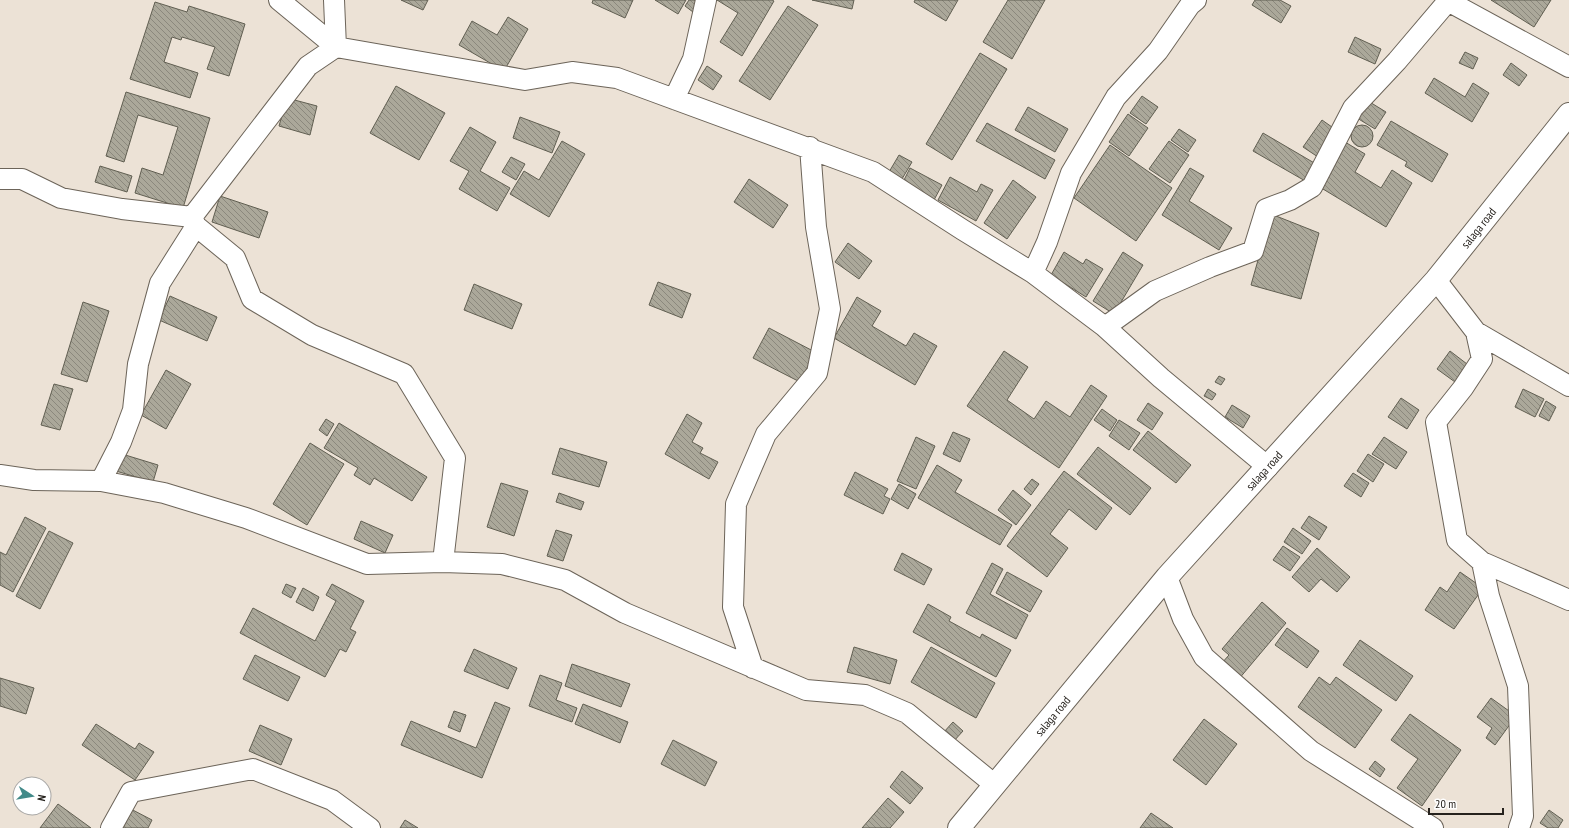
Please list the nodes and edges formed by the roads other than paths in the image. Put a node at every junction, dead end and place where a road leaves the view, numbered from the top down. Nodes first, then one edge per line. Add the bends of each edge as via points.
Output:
1 (278, 0) edge
2 (334, 0) edge
3 (706, 0) edge
4 (1196, 0) edge
5 (1447, 0) edge
6 (336, 47) junction
7 (1569, 67) edge
8 (674, 99) junction
9 (1569, 114) edge
10 (810, 147) junction
11 (0, 179) edge
12 (194, 221) junction
13 (1033, 273) junction
14 (1436, 280) junction
15 (1105, 327) junction
16 (1476, 332) junction
17 (1569, 386) edge
18 (1268, 467) junction
19 (0, 475) edge
20 (101, 481) junction
21 (444, 562) junction
22 (1482, 562) junction
23 (1167, 577) junction
24 (1569, 600) edge
25 (753, 668) junction
26 (995, 784) junction
27 (111, 828) edge
28 (370, 828) edge
29 (959, 828) edge
30 (1433, 828) edge
31 (1519, 828) edge

1 - 6 street
2 - 6 street
3 - 8 street via 693,59
4 - 13 street via 1158,51 1116,97 1071,173 1047,242
5 - 7 street
5 - 15 street via 1397,61 1353,108 1312,186 1290,200 1266,209 1253,252 1155,291
6 - 8 street via 526,80 572,72 617,78
6 - 12 street via 308,66
8 - 10 street
9 - 14 main road, salaga road
10 - 13 street via 873,172
10 - 25 street via 816,227 830,309 817,373 766,434 736,504 733,606
11 - 12 street via 22,179 61,198
12 - 20 street via 160,283 138,364 133,410 121,442
12 - 21 street via 236,258 252,299 312,335 404,374 455,458
13 - 15 street
14 - 16 street
14 - 18 main road, salaga road
15 - 18 street via 1161,378
16 - 17 street
16 - 22 street via 1482,359 1436,422 1457,540
18 - 23 main road, salaga road
19 - 20 street via 34,480
20 - 21 street via 164,493 246,518 367,564
21 - 25 street via 502,564 564,580 625,613
22 - 24 street
22 - 31 street via 1489,596 1518,686 1523,816
23 - 26 main road, salaga road
23 - 30 street via 1183,619 1204,657 1311,751
25 - 26 street via 806,690 865,695 907,713
26 - 29 main road, salaga road
27 - 28 street via 131,792 253,769 332,800

